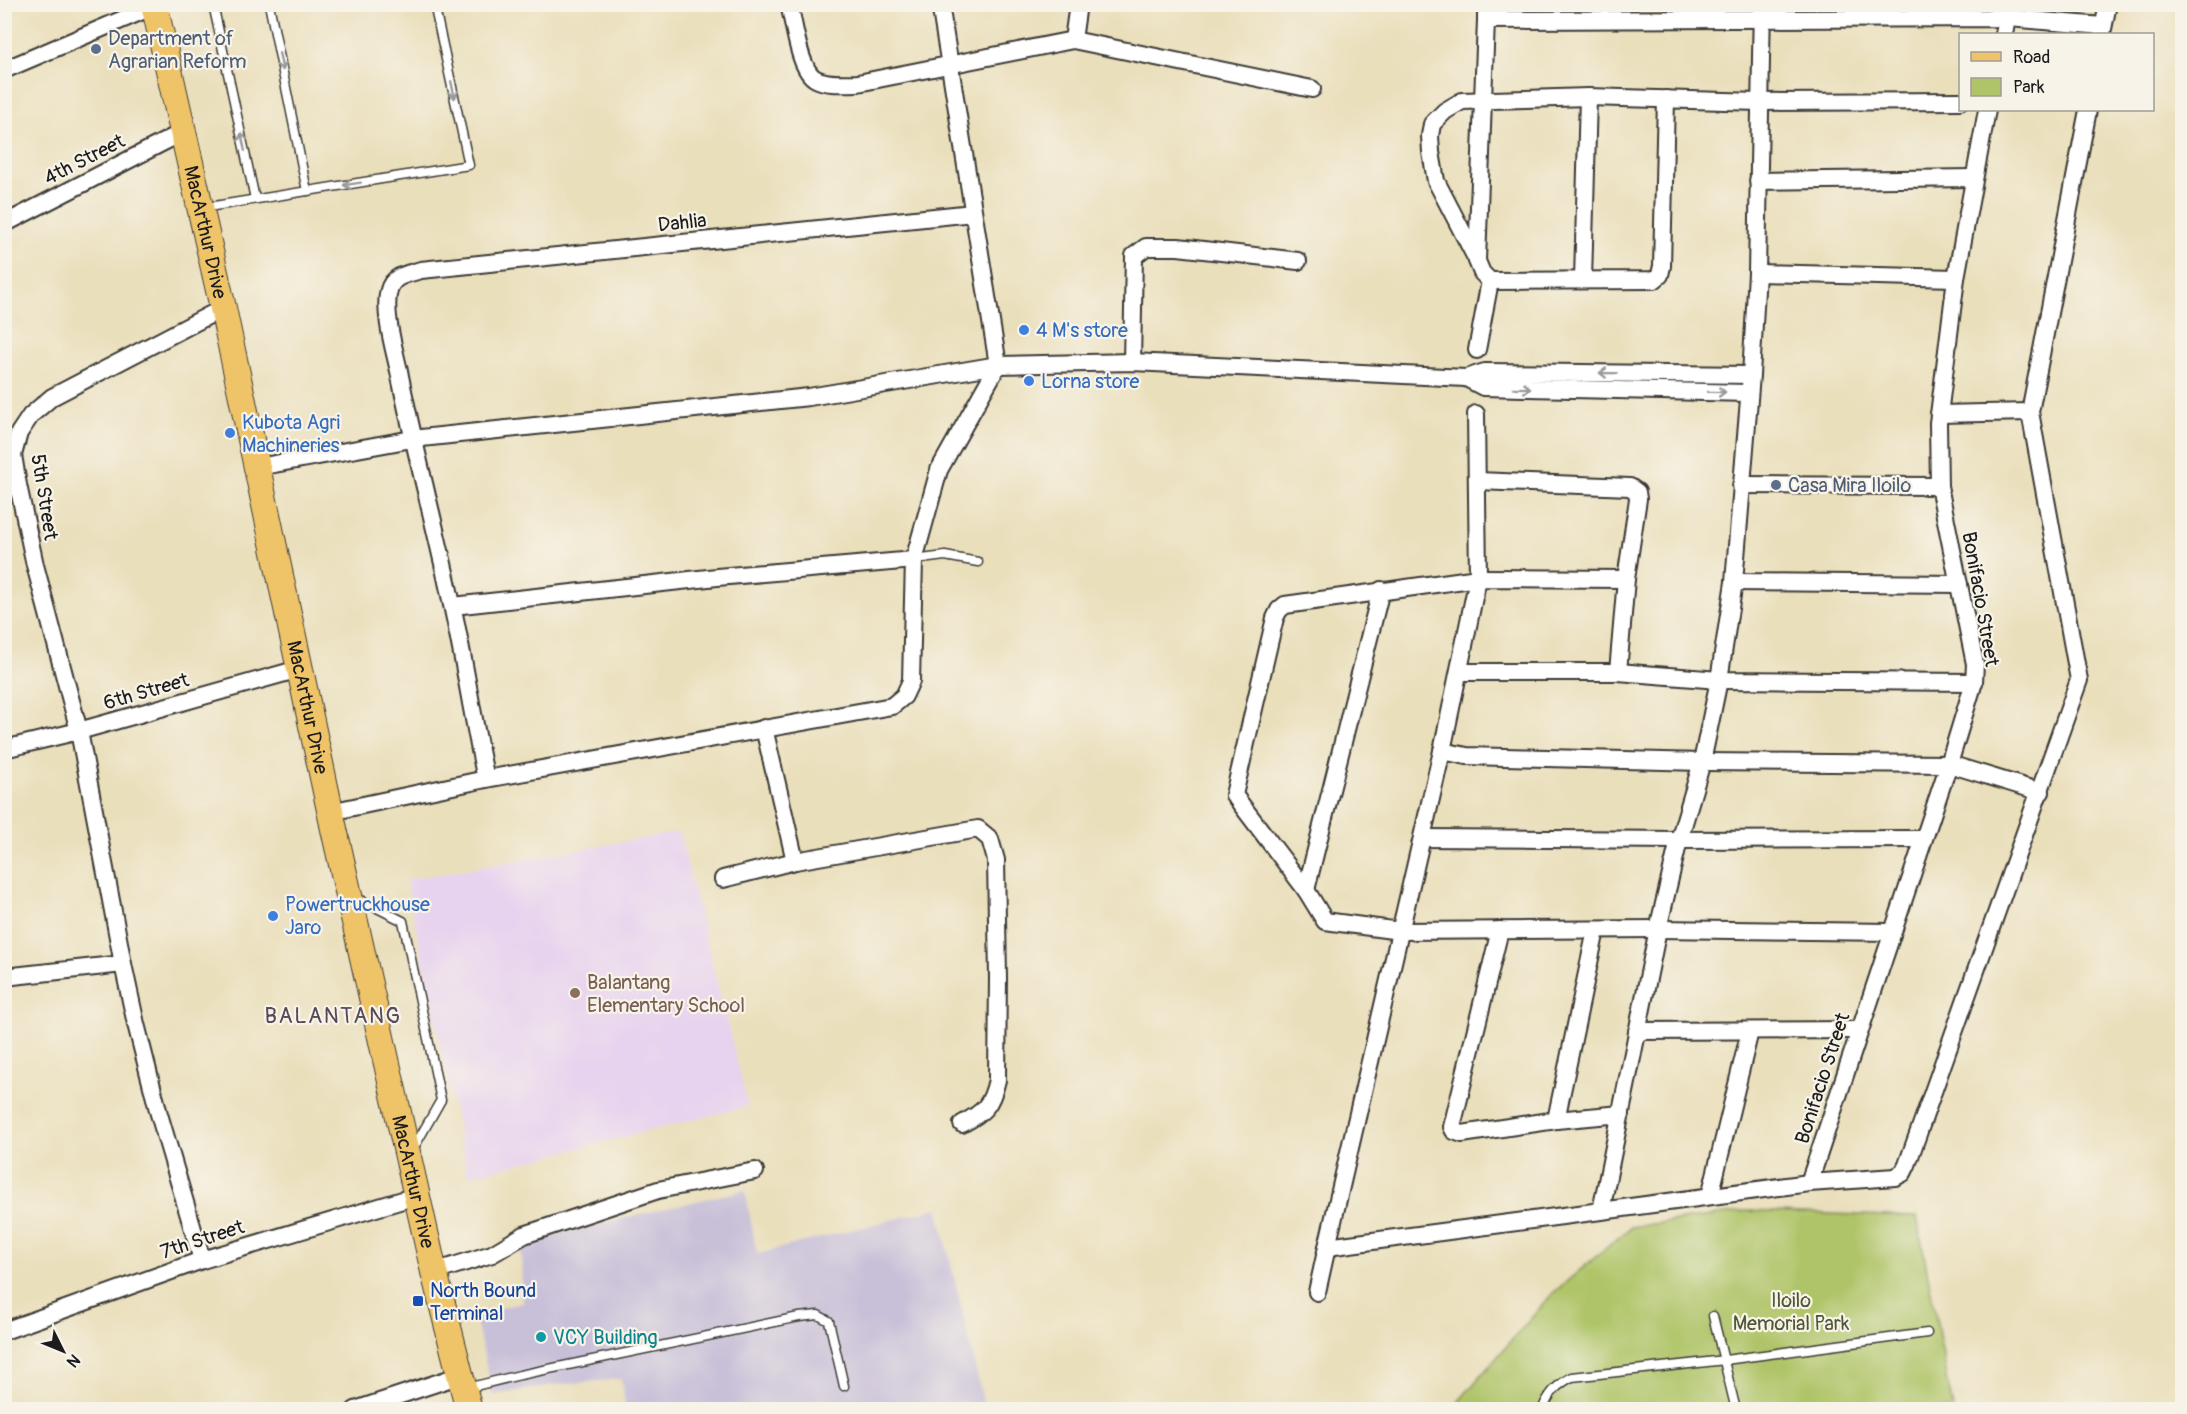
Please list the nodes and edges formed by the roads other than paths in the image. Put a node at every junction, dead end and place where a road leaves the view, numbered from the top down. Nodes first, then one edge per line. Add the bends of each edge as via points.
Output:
1 (213, 4) edge
2 (269, 4) edge
3 (434, 4) edge
4 (789, 4) edge
5 (940, 4) edge
6 (1078, 4) edge
7 (2108, 4) edge
8 (154, 5) edge
9 (1679, 11) edge
10 (1486, 12) edge
11 (1601, 12) edge
12 (1762, 12) edge
13 (2007, 19) edge
14 (2103, 30) edge
15 (1073, 40) junction
16 (950, 64) junction
17 (4, 70) edge
18 (1312, 88) dead end
19 (1588, 97) junction
20 (1483, 99) junction
21 (1666, 99) junction
22 (1959, 101) edge
23 (1759, 102) junction
24 (1987, 111) edge
25 (2088, 111) edge
26 (183, 132) junction
27 (1973, 178) junction
28 (1758, 181) junction
29 (307, 191) junction
30 (255, 199) junction
31 (200, 208) junction
32 (973, 213) junction
33 (4, 224) edge
34 (1298, 261) dead end
35 (1478, 261) junction
36 (1756, 273) junction
37 (1956, 278) junction
38 (1583, 280) junction
39 (1490, 281) junction
40 (224, 308) junction
41 (1477, 350) dead end
42 (1132, 362) junction
43 (998, 365) junction
44 (1751, 375) junction
45 (1641, 382) junction
46 (1749, 393) junction
47 (2030, 412) junction
48 (1476, 414) dead end
49 (1939, 414) junction
50 (412, 439) junction
51 (258, 467) junction
52 (1478, 481) junction
53 (1741, 485) junction
54 (1939, 486) junction
55 (914, 560) junction
56 (978, 562) dead end
57 (1478, 578) junction
58 (1626, 579) junction
59 (1734, 582) junction
60 (1959, 584) junction
61 (1382, 590) junction
62 (453, 606) junction
63 (299, 669) junction
64 (1460, 672) junction
65 (1618, 672) junction
66 (1719, 680) junction
67 (1974, 682) junction
68 (764, 728) junction
69 (79, 731) junction
70 (4, 749) edge
71 (1442, 751) junction
72 (1702, 762) junction
73 (1949, 764) junction
74 (486, 779) junction
75 (2041, 792) junction
76 (330, 812) junction
77 (1422, 838) junction
78 (1923, 839) junction
79 (1679, 840) junction
80 (795, 861) junction
81 (723, 879) dead end
82 (1306, 890) junction
83 (349, 894) junction
84 (1658, 929) junction
85 (1500, 930) junction
86 (1596, 930) junction
87 (1400, 931) junction
88 (1892, 932) junction
89 (123, 964) junction
90 (4, 977) edge
91 (1860, 1030) junction
92 (1637, 1031) junction
93 (1750, 1031) junction
94 (1621, 1114) junction
95 (1557, 1120) junction
96 (962, 1124) dead end
97 (408, 1158) junction
98 (755, 1171) dead end
99 (1809, 1183) junction
100 (416, 1196) junction
101 (1710, 1196) junction
102 (1601, 1210) junction
103 (1327, 1247) junction
104 (202, 1260) junction
105 (434, 1272) junction
106 (1317, 1292) dead end
107 (1713, 1316) dead end
108 (4, 1331) edge
109 (1927, 1333) dead end
110 (1725, 1360) junction
111 (844, 1386) dead end
112 (465, 1391) edge
113 (355, 1410) edge
114 (1542, 1410) edge
115 (1736, 1410) edge

30 -> 1 lane
2 -> 29 lane
3 -> 29 lane via 470,165
4 - 16 street via 803,64 808,74 817,79 858,83
5 - 16 street
6 - 15 street
7 - 14 street
8 - 17 street
8 - 26 main road, MacArthur Drive
9 - 11 street
9 - 12 street
10 - 11 street
10 - 20 street
12 - 13 street
12 - 23 street
13 - 14 street
15 - 16 street
15 - 18 street
16 - 32 street
19 - 20 street
19 - 21 street
19 - 38 street
20 - 35 street
20 - 35 street via 1462,101 1445,111 1432,124 1430,136 1436,181
21 - 23 street
21 - 38 street via 1660,275 1654,280
22 - 23 street
23 - 28 street
24 - 27 street, Bonifacio Street
25 - 47 street
26 - 31 main road, MacArthur Drive
26 - 33 street, 4th Street
27 - 28 street
27 - 37 street, Bonifacio Street
28 - 36 street
29 - 30 lane
30 - 31 lane
31 - 40 main road, MacArthur Drive
32 - 43 street
32 - 50 street, Dahlia via 421,270 396,278 387,301
34 - 42 street via 1146,247 1134,256
35 - 39 street
36 - 37 street
36 - 44 street
37 - 49 street, Bonifacio Street
38 - 39 street
39 - 41 street
40 - 51 main road, MacArthur Drive
40 - 69 street, 5th Street via 52,397 31,415 19,433 13,455 18,485
42 - 43 street
42 - 45 street via 1466,378 1483,387 1495,380
43 - 50 street via 809,397
43 - 55 street via 939,470
44 - 45 street
44 - 46 street
45 -> 46 street
46 - 53 street
47 - 49 street
47 - 75 street via 2079,680
48 - 52 street
49 - 54 street, Bonifacio Street
50 - 51 street
50 - 62 street
51 - 63 main road, MacArthur Drive
52 - 57 street
52 - 58 street via 1630,488 1637,492
53 - 54 street
53 - 59 street
54 - 60 street, Bonifacio Street
55 - 56 lane via 945,556
55 - 62 street
55 - 68 street via 910,681 904,696 892,706
57 - 58 street
57 - 61 street
57 - 64 street
58 - 65 street
59 - 60 street
59 - 66 street
60 - 67 street, Bonifacio Street via 1975,664
61 - 82 street
61 - 82 street via 1285,605 1275,618 1234,795
62 - 74 street
63 - 69 street, 6th Street
63 - 76 main road, MacArthur Drive
64 - 65 street
64 - 71 street
65 - 66 street
66 - 67 street
66 - 72 street
67 - 73 street, Bonifacio Street
68 - 74 street
68 - 80 street
69 - 70 street, 6th Street
69 - 89 street, 5th Street
71 - 72 street via 1467,756
71 - 77 street
72 - 73 street
72 - 79 street
73 - 75 street
73 - 78 street, Bonifacio Street
74 - 76 street
75 - 99 street via 1903,1173 1895,1178
76 - 83 main road, MacArthur Drive
77 - 79 street
77 - 87 street
78 - 79 street
78 - 88 street, Bonifacio Street
79 - 84 street
80 - 81 street
80 - 96 street via 978,829 990,839 996,860 997,1080 983,1113
82 - 87 street via 1325,921
83 - 97 main road, MacArthur Drive
83 - 97 lane via 403,921 441,1100
84 - 86 street
84 - 88 street
84 - 92 street
85 - 86 street
85 - 87 street
85 - 95 street via 1452,1127 1462,1134
86 - 95 street
87 - 103 street
88 - 91 street, Bonifacio Street
89 - 90 street
89 - 104 street, 5th Street via 159,1114
91 - 93 street
91 - 99 street, Bonifacio Street
92 - 93 street
92 - 94 street
93 - 101 street
94 - 95 street
94 - 102 street
97 - 100 main road, MacArthur Drive
98 - 105 street via 658,1190 524,1236 492,1254
99 - 101 street
100 - 104 street, 7th Street
100 - 105 main road, MacArthur Drive
101 - 102 street
102 - 103 street
103 - 106 street
104 - 108 street, 7th Street
105 - 112 main road, MacArthur Drive
107 - 110 lane
109 - 110 lane
110 - 114 lane via 1572,1377 1548,1395
110 - 115 lane
111 - 112 lane via 829,1321 818,1315 520,1375
112 - 113 street

